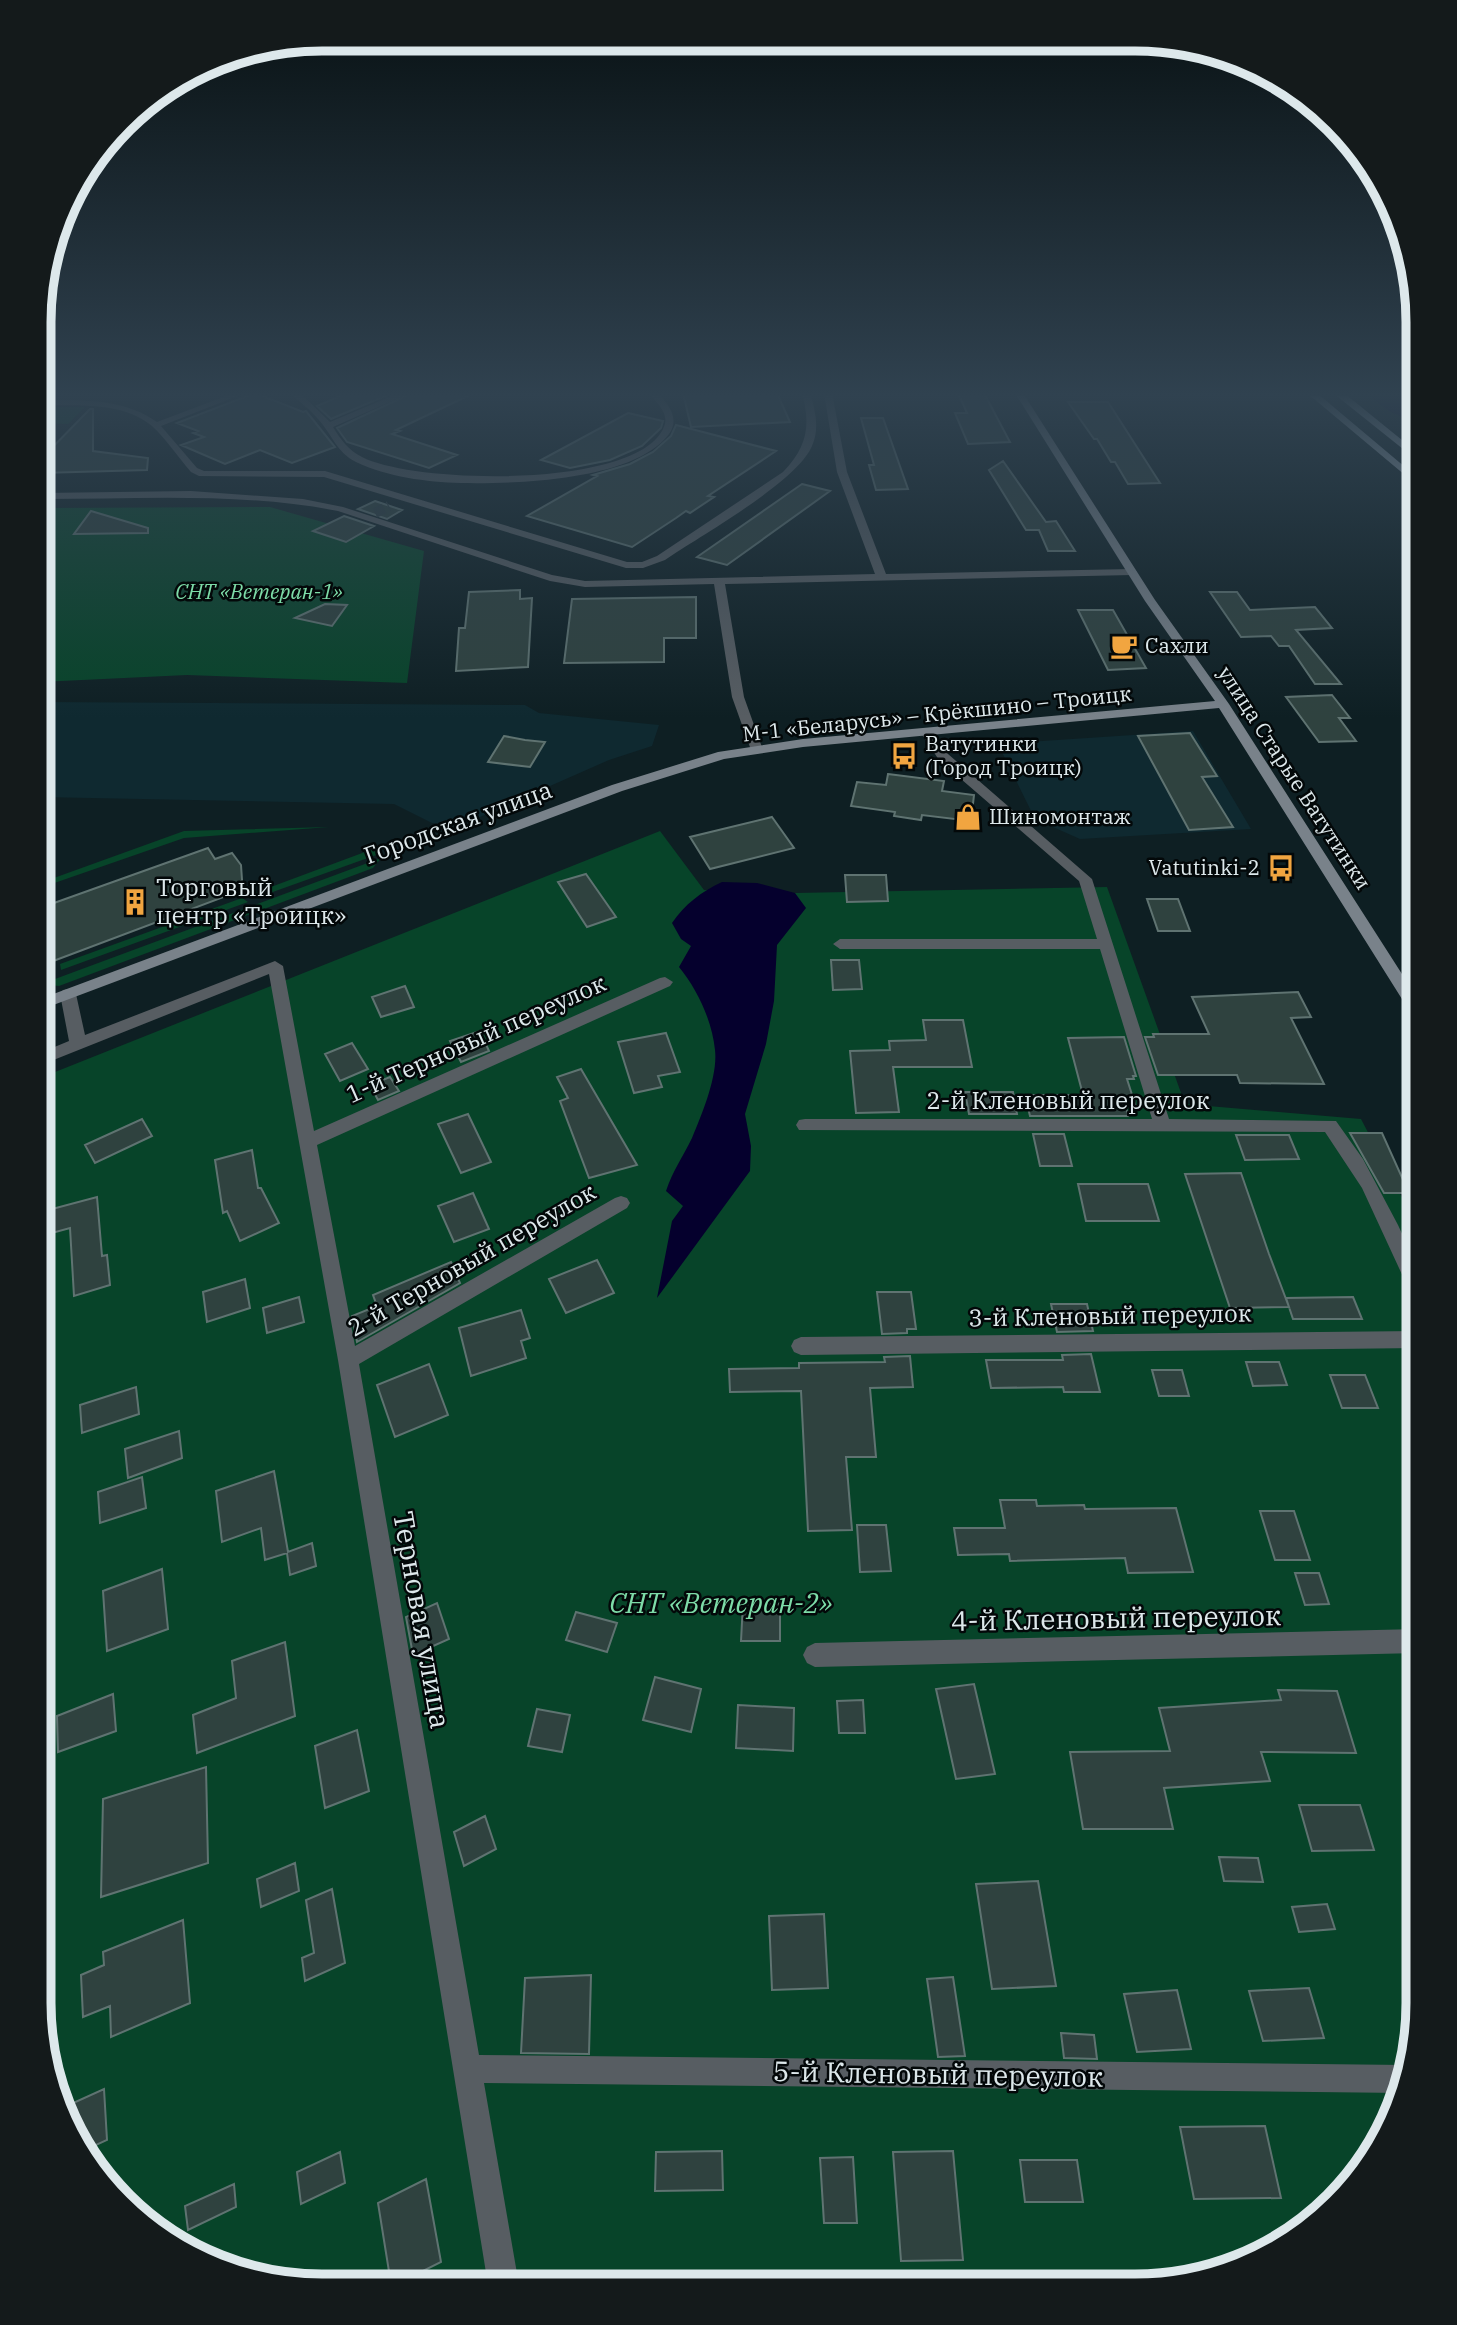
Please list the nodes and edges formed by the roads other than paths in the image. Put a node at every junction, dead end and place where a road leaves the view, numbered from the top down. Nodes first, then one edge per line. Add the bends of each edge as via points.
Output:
1 (301, 502) edge
2 (399, 502) edge
3 (416, 502) joint
4 (745, 502) edge
5 (853, 502) edge
6 (1087, 502) edge
7 (401, 510) tunnel mouth
8 (379, 515) junction
9 (1132, 572) junction
10 (881, 576) junction
11 (719, 581) junction
12 (1223, 705) junction
13 (928, 733) junction
14 (757, 750) junction
15 (617, 788) joint
16 (840, 944) dead end
17 (1106, 944) junction
18 (665, 982) dead end
19 (1406, 992) edge
20 (68, 994) junction
21 (51, 1001) edge
22 (77, 1044) junction
23 (51, 1055) edge
24 (805, 1125) dead end
25 (1163, 1126) junction
26 (306, 1142) junction
27 (621, 1203) dead end
28 (1406, 1263) edge
29 (1406, 1339) edge
30 (802, 1346) dead end
31 (348, 1360) junction
32 (1406, 1641) edge
33 (815, 1655) dead end
34 (468, 2069) junction
35 (1395, 2079) edge
36 (503, 2274) edge

1 - 8 street
2 - 8 street
3 - 4 street via 626,565 643,565 661,558
3 - 7 street
5 - 10 street
6 - 9 main road, улица Старые Ватутинки
8 - 11 street via 550,578 585,584
9 - 10 street
9 - 12 main road, улица Старые Ватутинки
10 - 11 street
11 - 14 street via 738,696
12 - 13 main road, М-1 «Беларусь» – Крёкшино – Троицк
12 - 19 main road, улица Старые Ватутинки
13 - 14 main road, М-1 «Беларусь» – Крёкшино – Троицк
13 - 17 street via 943,757 1085,879
14 - 15 main road, М-1 «Беларусь» – Крёкшино – Троицк via 722,755
15 - 20 main road, Городская улица
16 - 17 street
17 - 25 street
18 - 26 street, 1-й Терновый переулок
20 - 21 main road, Городская улица
20 - 22 street
22 - 23 street
22 - 26 street, Терновая улица via 275,966
24 - 25 street, 2-й Кленовый переулок
25 - 28 street, 2-й Кленовый переулок via 1330,1126 1362,1171
26 - 31 street, Терновая улица
27 - 31 street, 2-й Терновый переулок
29 - 30 street, 3-й Кленовый переулок
31 - 34 street, Терновая улица
32 - 33 street, 4-й Кленовый переулок
34 - 35 street, 5-й Кленовый переулок
34 - 36 street, Терновая улица

